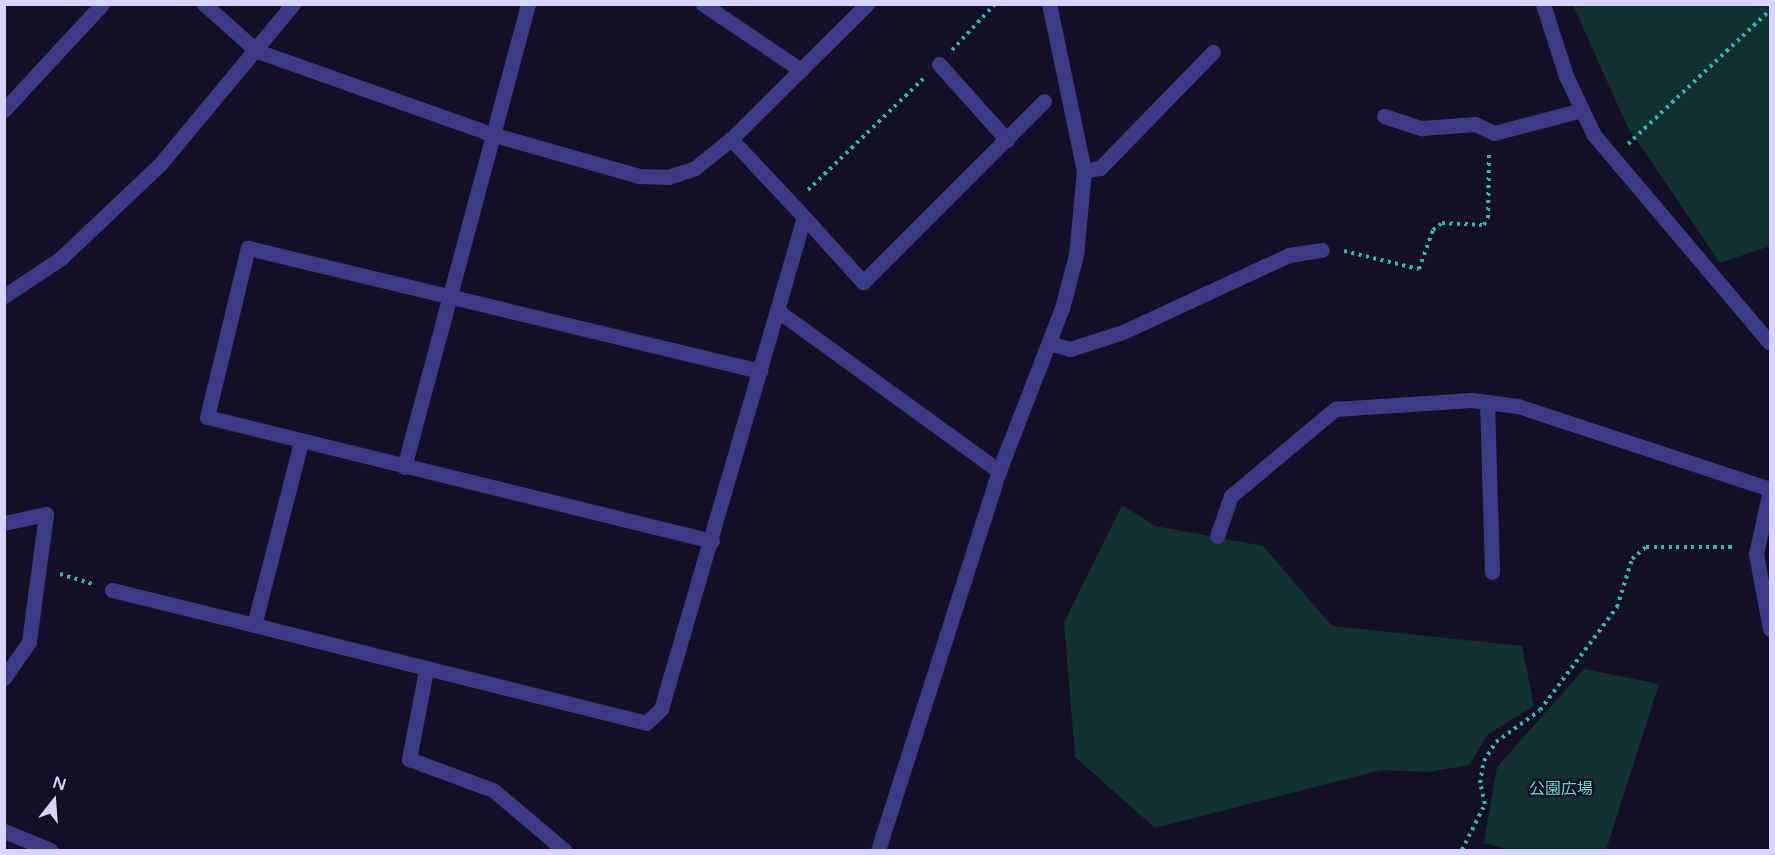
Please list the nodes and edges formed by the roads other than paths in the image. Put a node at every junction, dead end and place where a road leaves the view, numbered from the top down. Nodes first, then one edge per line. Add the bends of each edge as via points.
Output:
1 (102, 4) edge
2 (204, 4) edge
3 (293, 4) edge
4 (528, 4) edge
5 (704, 4) edge
6 (867, 4) edge
7 (1049, 4) edge
8 (1543, 4) edge
9 (257, 51) junction
10 (1213, 52) dead end
11 (939, 64) road end
12 (801, 70) junction
13 (1044, 101) dead end
14 (4, 110) edge
15 (1582, 110) junction
16 (1384, 116) dead end
17 (491, 134) junction
18 (731, 139) junction
19 (1006, 140) junction
20 (1084, 171) junction
21 (804, 217) junction
22 (1322, 250) road end
23 (449, 295) junction
24 (4, 296) edge
25 (778, 311) junction
26 (1049, 343) junction
27 (1770, 343) edge
28 (760, 371) junction
29 (1488, 402) junction
30 (301, 442) junction
31 (404, 467) junction
32 (999, 471) junction
33 (1770, 490) edge
34 (4, 523) edge
35 (1217, 536) dead end
36 (712, 541) junction
37 (1492, 572) dead end
38 (112, 590) road end
39 (254, 625) junction
40 (1770, 628) edge
41 (426, 670) junction
42 (4, 678) edge
43 (4, 831) edge
44 (50, 850) edge
45 (564, 850) edge
46 (878, 850) edge

1 - 14 street
2 - 9 street
3 - 9 street
4 - 17 street
5 - 12 street
6 - 12 street
7 - 20 street
8 - 15 street
9 - 17 street
9 - 24 street via 160,162 60,259
10 - 20 street via 1100,168
11 - 19 street
12 - 18 street
13 - 19 street
15 - 16 street via 1494,133 1475,124 1422,128
15 - 27 street via 1612,159
17 - 18 street via 639,176 668,177 695,168
17 - 23 street
18 - 21 street
19 - 21 street via 863,282
20 - 26 street via 1076,255
21 - 25 street
22 - 26 street via 1289,255 1123,332 1070,350
23 - 28 street
23 - 30 street via 248,248 207,417
23 - 31 street
25 - 28 street
25 - 32 street
26 - 32 street
28 - 36 street
29 - 33 street via 1518,406
29 - 35 street via 1335,409 1231,496
29 - 37 street
30 - 31 street
30 - 39 street
31 - 36 street
32 - 46 street
33 - 40 street via 1757,547
34 - 42 street via 46,514 30,642
36 - 41 street via 661,709 646,723
38 - 39 street
39 - 41 street
41 - 45 street via 409,759 493,789
43 - 44 street

